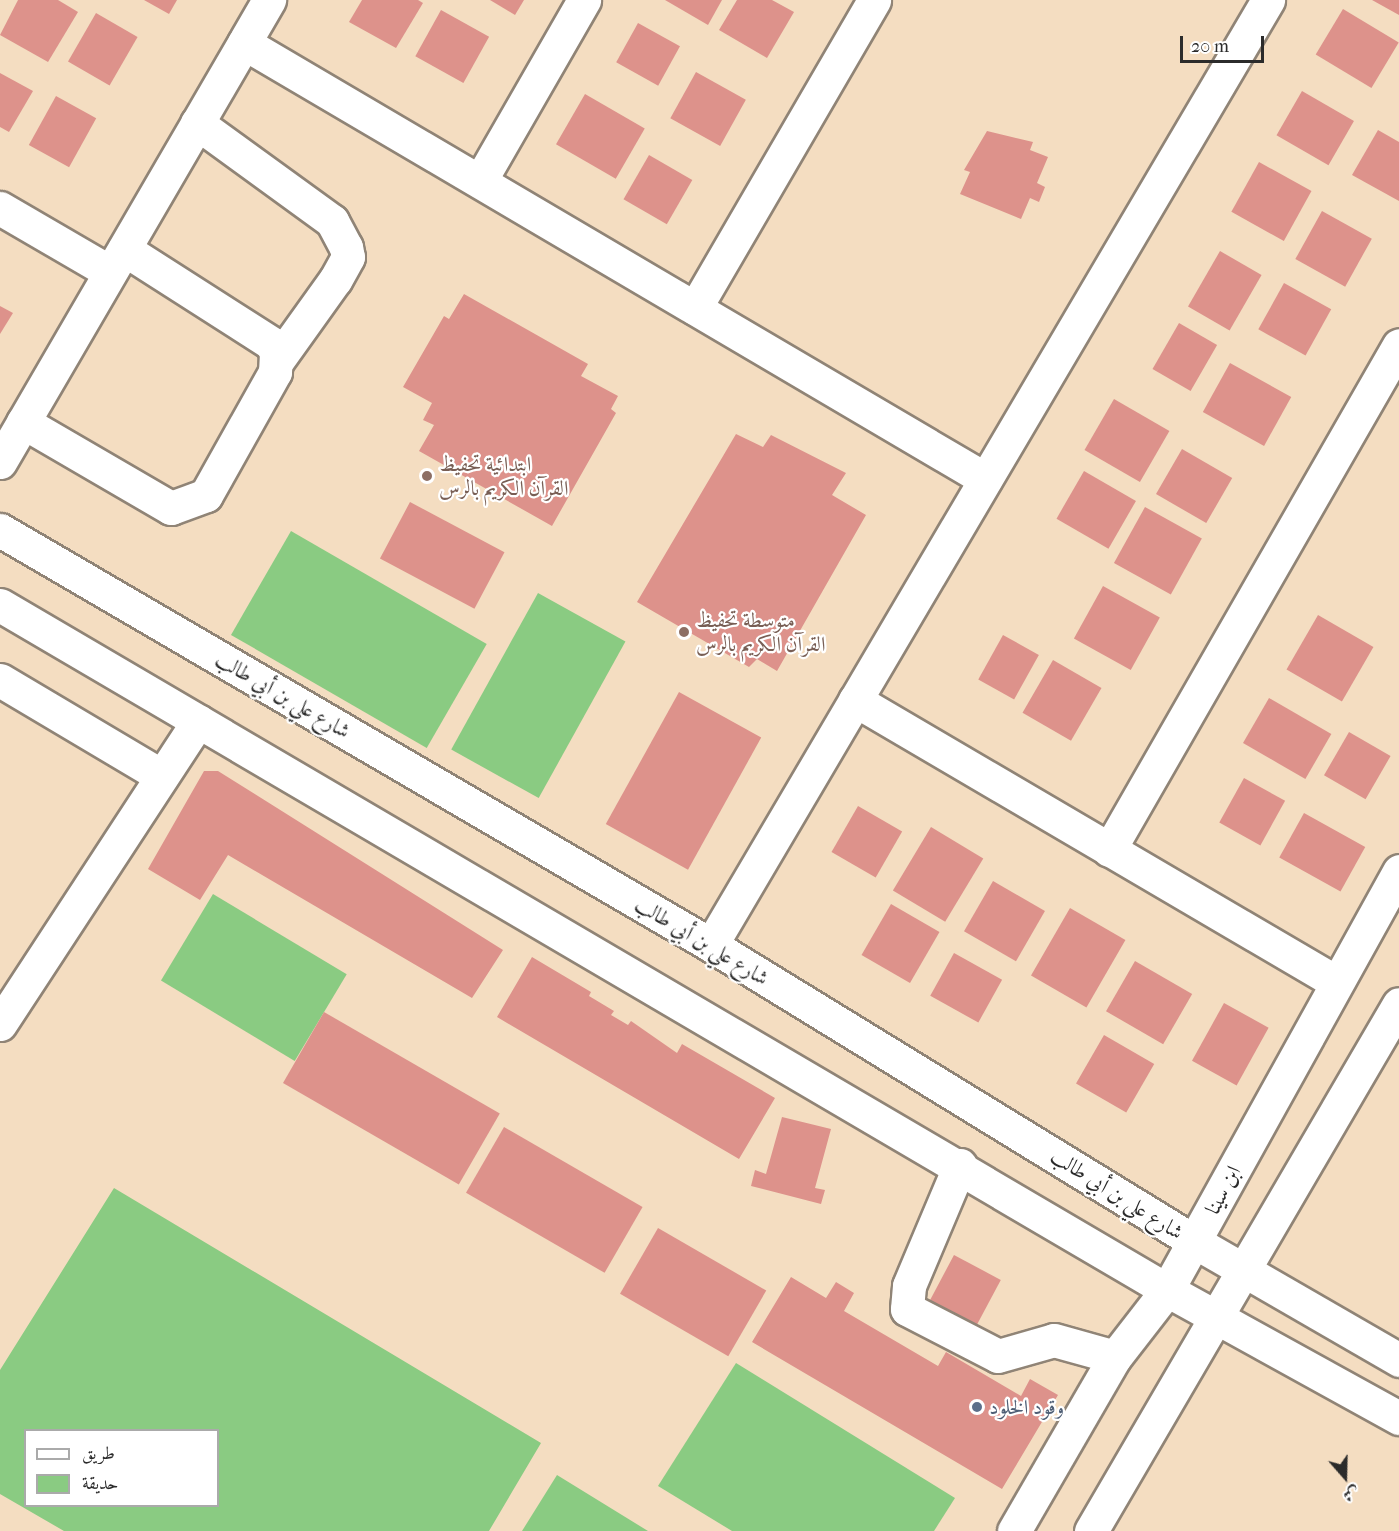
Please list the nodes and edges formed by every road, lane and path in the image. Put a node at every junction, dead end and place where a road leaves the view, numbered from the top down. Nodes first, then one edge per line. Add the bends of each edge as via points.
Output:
1 (269, 0) edge
2 (584, 0) edge
3 (874, 0) edge
4 (1268, 0) edge
5 (244, 43) junction
6 (197, 123) junction
7 (480, 181) junction
8 (0, 208) edge
9 (117, 260) junction
10 (695, 308) junction
11 (1399, 345) edge
12 (277, 361) junction
13 (23, 422) junction
14 (0, 462) edge
15 (985, 479) junction
16 (0, 531) edge
17 (0, 605) edge
18 (0, 680) edge
19 (855, 700) junction
20 (198, 720) junction
21 (162, 776) junction
22 (1109, 850) junction
23 (1399, 871) edge
24 (711, 945) junction
25 (1334, 981) junction
26 (1399, 1004) edge
27 (0, 1024) edge
28 (960, 1165) junction
29 (1195, 1242) junction
30 (1245, 1270) junction
31 (1167, 1290) junction
32 (1218, 1315) junction
33 (1115, 1357) junction
34 (1399, 1360) edge
35 (1399, 1418) edge
36 (1014, 1531) edge
37 (1091, 1531) edge

1 - 5 street
2 - 7 street
3 - 10 street
4 - 15 street
5 - 6 street
5 - 7 street
6 - 9 street
6 - 12 street via 332,221 346,247 348,257 335,280
7 - 10 street
8 - 9 street
9 - 12 street via 271,343
9 - 13 street
10 - 15 street
11 - 22 street
12 - 13 street via 206,495 182,507 162,503
13 - 14 street
15 - 19 street
16 - 24 street, شارع علي بن أبي طالب
17 - 20 street
18 - 21 street
19 - 22 street
19 - 24 street
20 - 21 street
20 - 28 street
21 - 27 street
22 - 25 street
23 - 25 street, ابن سينا
24 - 29 street, شارع علي بن أبي طالب
25 - 29 street, ابن سينا
26 - 30 street
28 - 31 street
28 - 33 street via 909,1286 908,1309 998,1356 1054,1340
29 - 30 street, شارع علي بن أبي طالب
29 - 31 street, ابن سينا
30 - 32 street
30 - 34 street, شارع علي بن أبي طالب
31 - 32 street
31 - 33 street, ابن سينا
32 - 35 street
32 - 37 street
33 - 36 street, ابن سينا

